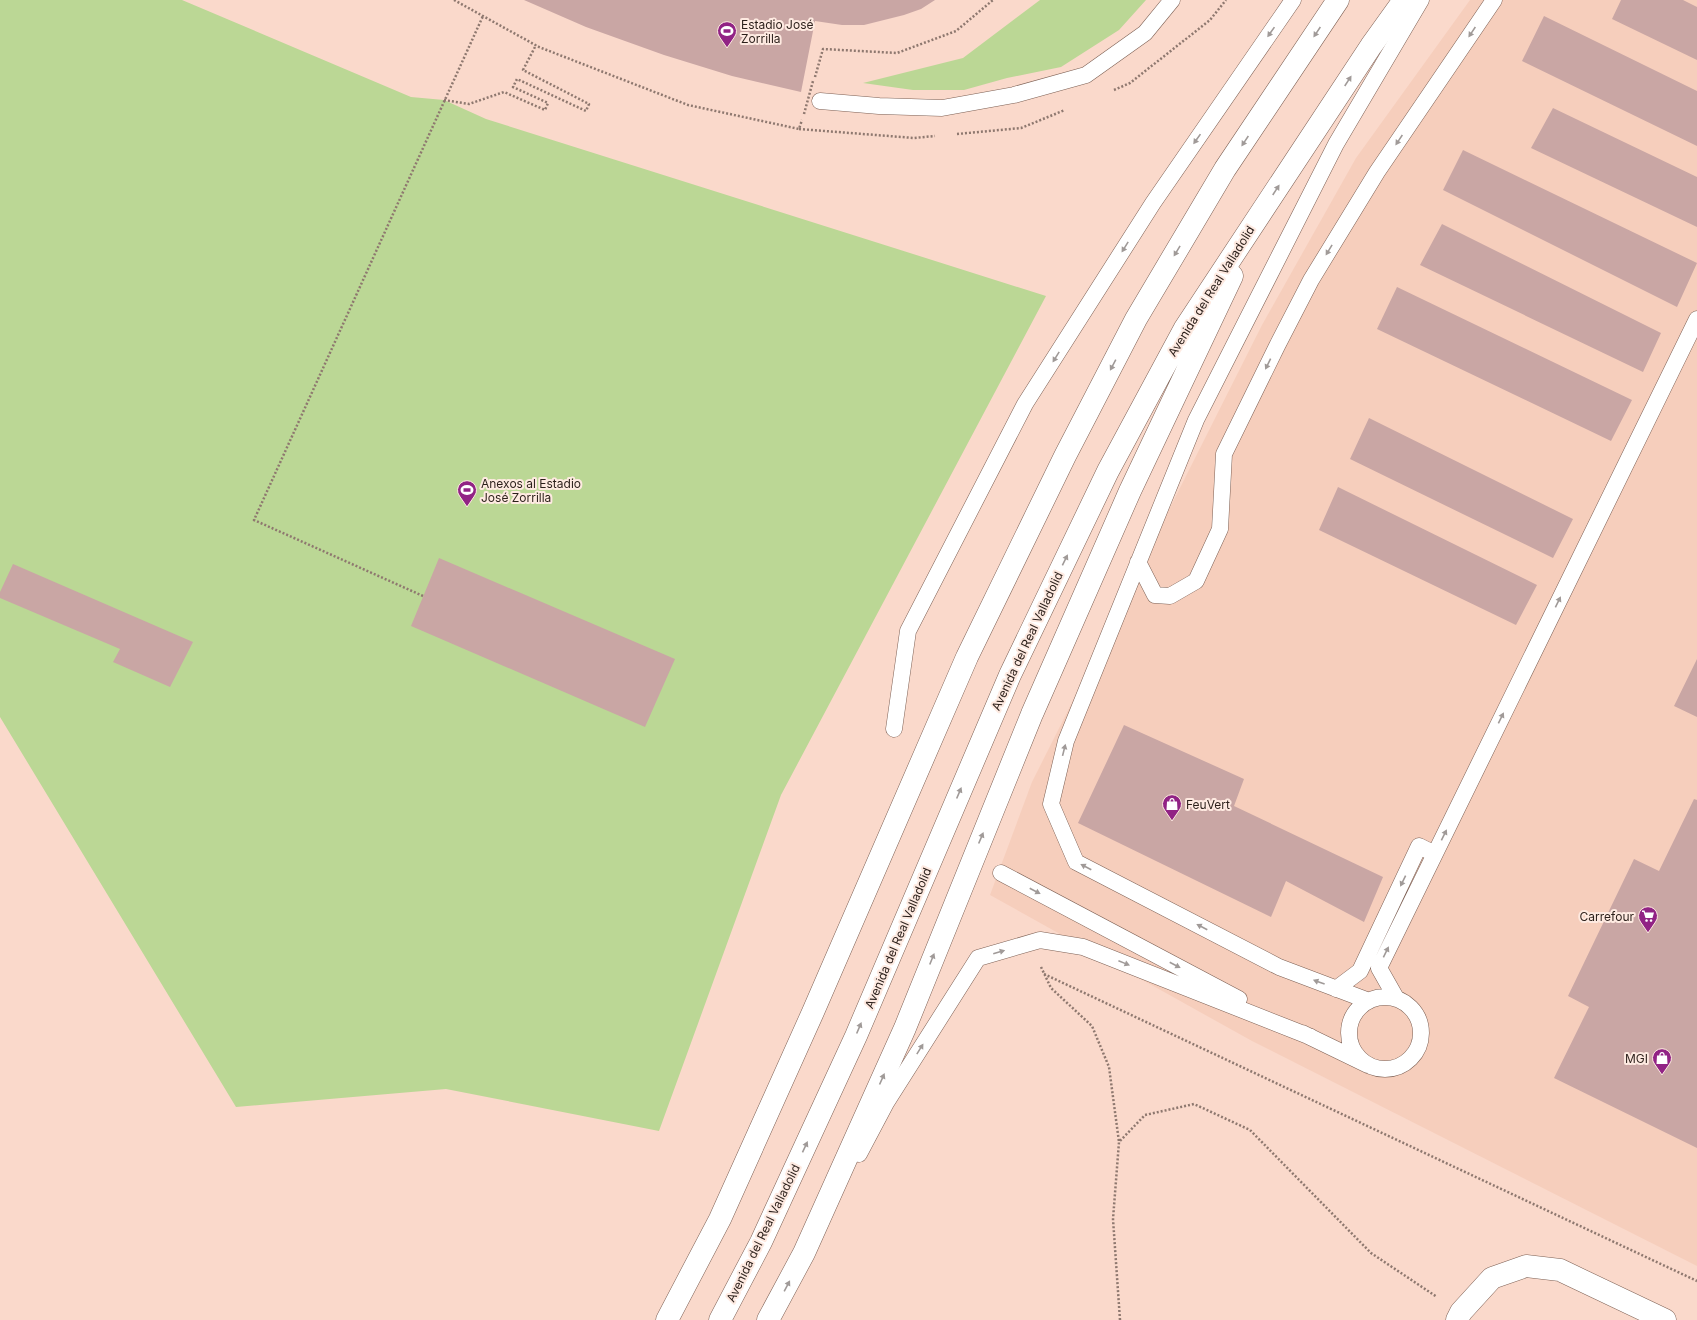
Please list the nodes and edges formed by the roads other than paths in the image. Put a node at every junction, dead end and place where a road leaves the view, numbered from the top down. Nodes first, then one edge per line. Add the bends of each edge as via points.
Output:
1 (1172, 0) edge
2 (1293, 0) edge
3 (1338, 0) edge
4 (1404, 0) edge
5 (1421, 0) edge
6 (1494, 0) edge
7 (820, 101) dead end
8 (1261, 212) junction
9 (1697, 319) edge
10 (1138, 562) junction
11 (894, 729) dead end
12 (1435, 854) junction
13 (1000, 873) dead end
14 (1336, 988) junction
15 (1396, 998) junction
16 (1369, 1001) junction
17 (1311, 1037) junction
18 (1368, 1065) junction
19 (804, 1254) junction
20 (1459, 1316) edge
21 (666, 1320) edge
22 (720, 1320) edge
23 (768, 1320) edge
24 (1665, 1320) edge

1 - 7 lane via 1145,33 1086,75 1014,95 942,108
2 -> 11 lane via 1153,203 1025,404 908,631
3 -> 21 main road via 1221,176 1136,319 1065,456 967,657 720,1220
8 -> 4 main road, Avenida del Real Valladolid
5 - 10 lane via 1336,144 1196,420
6 -> 10 lane via 1377,172 1311,280 1277,346 1224,454 1220,529 1196,581 1170,596 1155,595
19 -> 8 main road via 905,1028 1029,722 1130,491 1213,319
22 -> 8 main road, Avenida del Real Valladolid via 761,1242 856,1036 1010,675 1108,471 1186,328
12 -> 9 lane
14 -> 10 lane via 1279,967 1076,862 1051,804 1066,741
12 -> 14 lane via 1419,846 1360,971
15 -> 12 lane via 1379,968
13 -> 17 lane
14 - 16 lane
15 - 16 lane via 1382,997
15 - 18 lane via 1415,1012 1422,1036 1419,1047 1412,1058 1399,1067 1378,1069
16 - 18 lane via 1353,1017 1350,1027 1353,1049
17 - 18 lane
19 -> 17 lane via 886,1104 978,958 1040,940 1083,947
23 -> 19 main road
20 - 24 main road via 1492,1278 1526,1266 1560,1270

